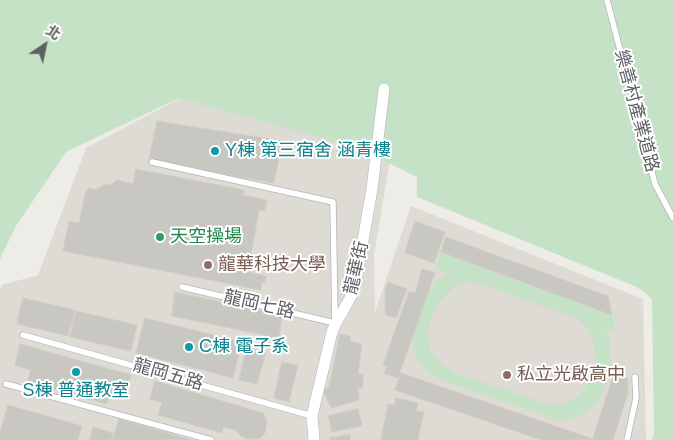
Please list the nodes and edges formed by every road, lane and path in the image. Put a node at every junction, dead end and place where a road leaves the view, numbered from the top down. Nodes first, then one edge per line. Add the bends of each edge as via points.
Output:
1 (607, 0) edge
2 (384, 89) dead end
3 (152, 162) dead end
4 (673, 218) edge
5 (182, 287) dead end
6 (335, 323) junction
7 (23, 335) dead end
8 (635, 377) dead end
9 (6, 384) dead end
10 (312, 416) junction
11 (211, 440) edge
12 (314, 440) edge
13 (627, 440) edge

1 - 4 lane, 樂善村產業道路 via 655,184
2 - 6 street, 龍華街 via 372,189 355,286 351,300
3 - 6 lane via 333,202
5 - 6 lane, 龍岡七路
6 - 10 street, 龍華街
7 - 10 lane, 龍岡五路
8 - 13 lane via 636,398
9 - 11 lane
10 - 12 street, 龍華街

